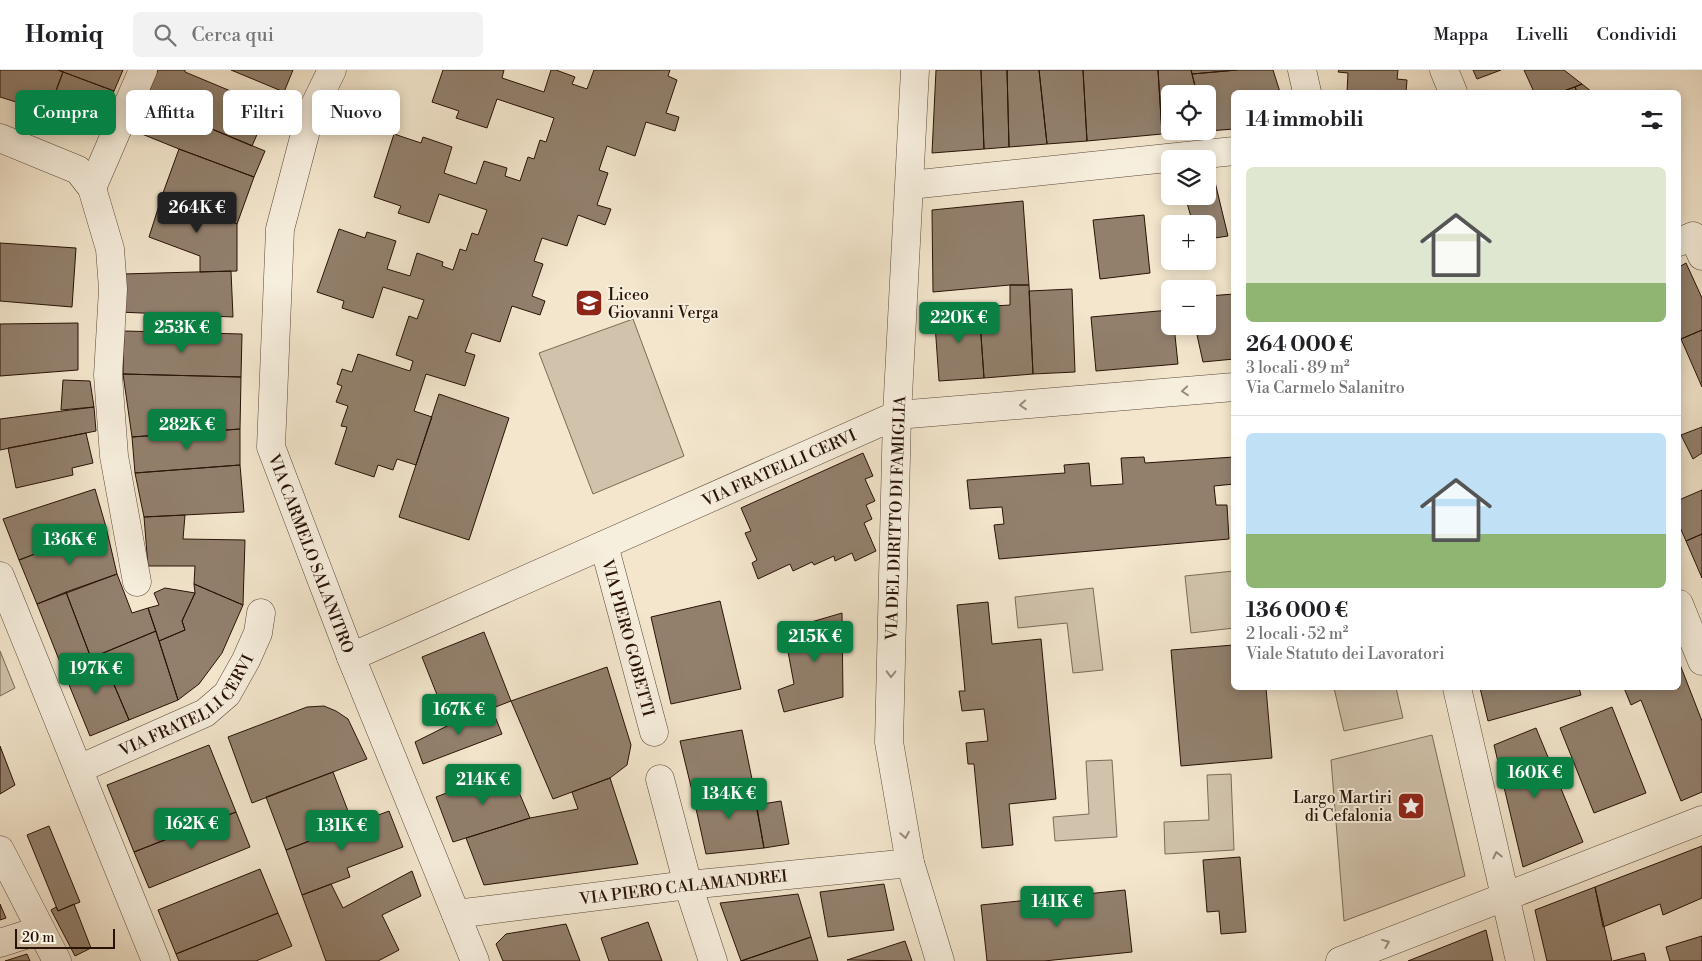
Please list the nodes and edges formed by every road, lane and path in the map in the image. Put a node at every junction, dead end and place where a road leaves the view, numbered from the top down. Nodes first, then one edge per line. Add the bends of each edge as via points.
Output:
1 (143, 70) edge
2 (332, 70) edge
3 (915, 70) edge
4 (1302, 70) edge
5 (1444, 70) edge
6 (1307, 90) edge
7 (1452, 90) edge
8 (0, 138) edge
9 (1231, 151) edge
10 (910, 185) junction
11 (92, 188) junction
12 (1681, 241) edge
13 (1702, 256) edge
14 (1231, 387) edge
15 (897, 415) junction
16 (604, 545) junction
17 (0, 576) edge
18 (137, 582) dead end
19 (1681, 609) edge
20 (261, 613) dead end
21 (351, 657) junction
22 (1702, 661) edge
23 (1459, 690) edge
24 (654, 732) dead end
25 (80, 769) junction
26 (660, 779) dead end
27 (1702, 820) edge
28 (0, 850) edge
29 (910, 863) junction
30 (688, 885) junction
31 (1515, 900) junction
32 (456, 914) junction
33 (41, 930) junction
34 (0, 942) edge
35 (57, 961) edge
36 (156, 961) edge
37 (475, 961) edge
38 (713, 961) edge
39 (940, 961) edge
40 (1340, 961) edge
41 (1520, 961) edge

1 - 11 street
2 - 21 street, VIA CARMELO SALANITRO via 310,115 280,229 271,447
3 - 10 street, VIA DEL DIRITTO DI FAMIGLIA
4 - 6 street
5 - 7 street
8 - 11 street via 78,170
9 - 10 street
10 - 15 street, VIA DEL DIRITTO DI FAMIGLIA
11 - 18 street via 110,249 113,289 108,376 114,456
12 - 13 street via 1693,236
14 -> 15 street, VIA FRATELLI CERVI
15 - 16 street, VIA FRATELLI CERVI
15 -> 29 street, VIA DEL DIRITTO DI FAMIGLIA via 889,742
16 - 21 street, VIA FRATELLI CERVI
16 - 24 street, VIA PIERO GOBETTI
17 - 25 street
19 - 22 street
20 - 25 street, VIA FRATELLI CERVI via 258,634 228,694 205,713
21 - 32 street, VIA CARMELO SALANITRO
31 -> 23 street
25 - 36 street
26 - 30 street
27 - 31 street
28 - 33 street
29 - 30 street, VIA PIERO CALAMANDREI
29 - 39 street, VIA DEL DIRITTO DI FAMIGLIA
30 - 32 street, VIA PIERO CALAMANDREI
30 - 38 street
40 -> 31 street
31 - 41 street
32 - 37 street, VIA CARMELO SALANITRO
33 - 34 street
33 - 35 street

